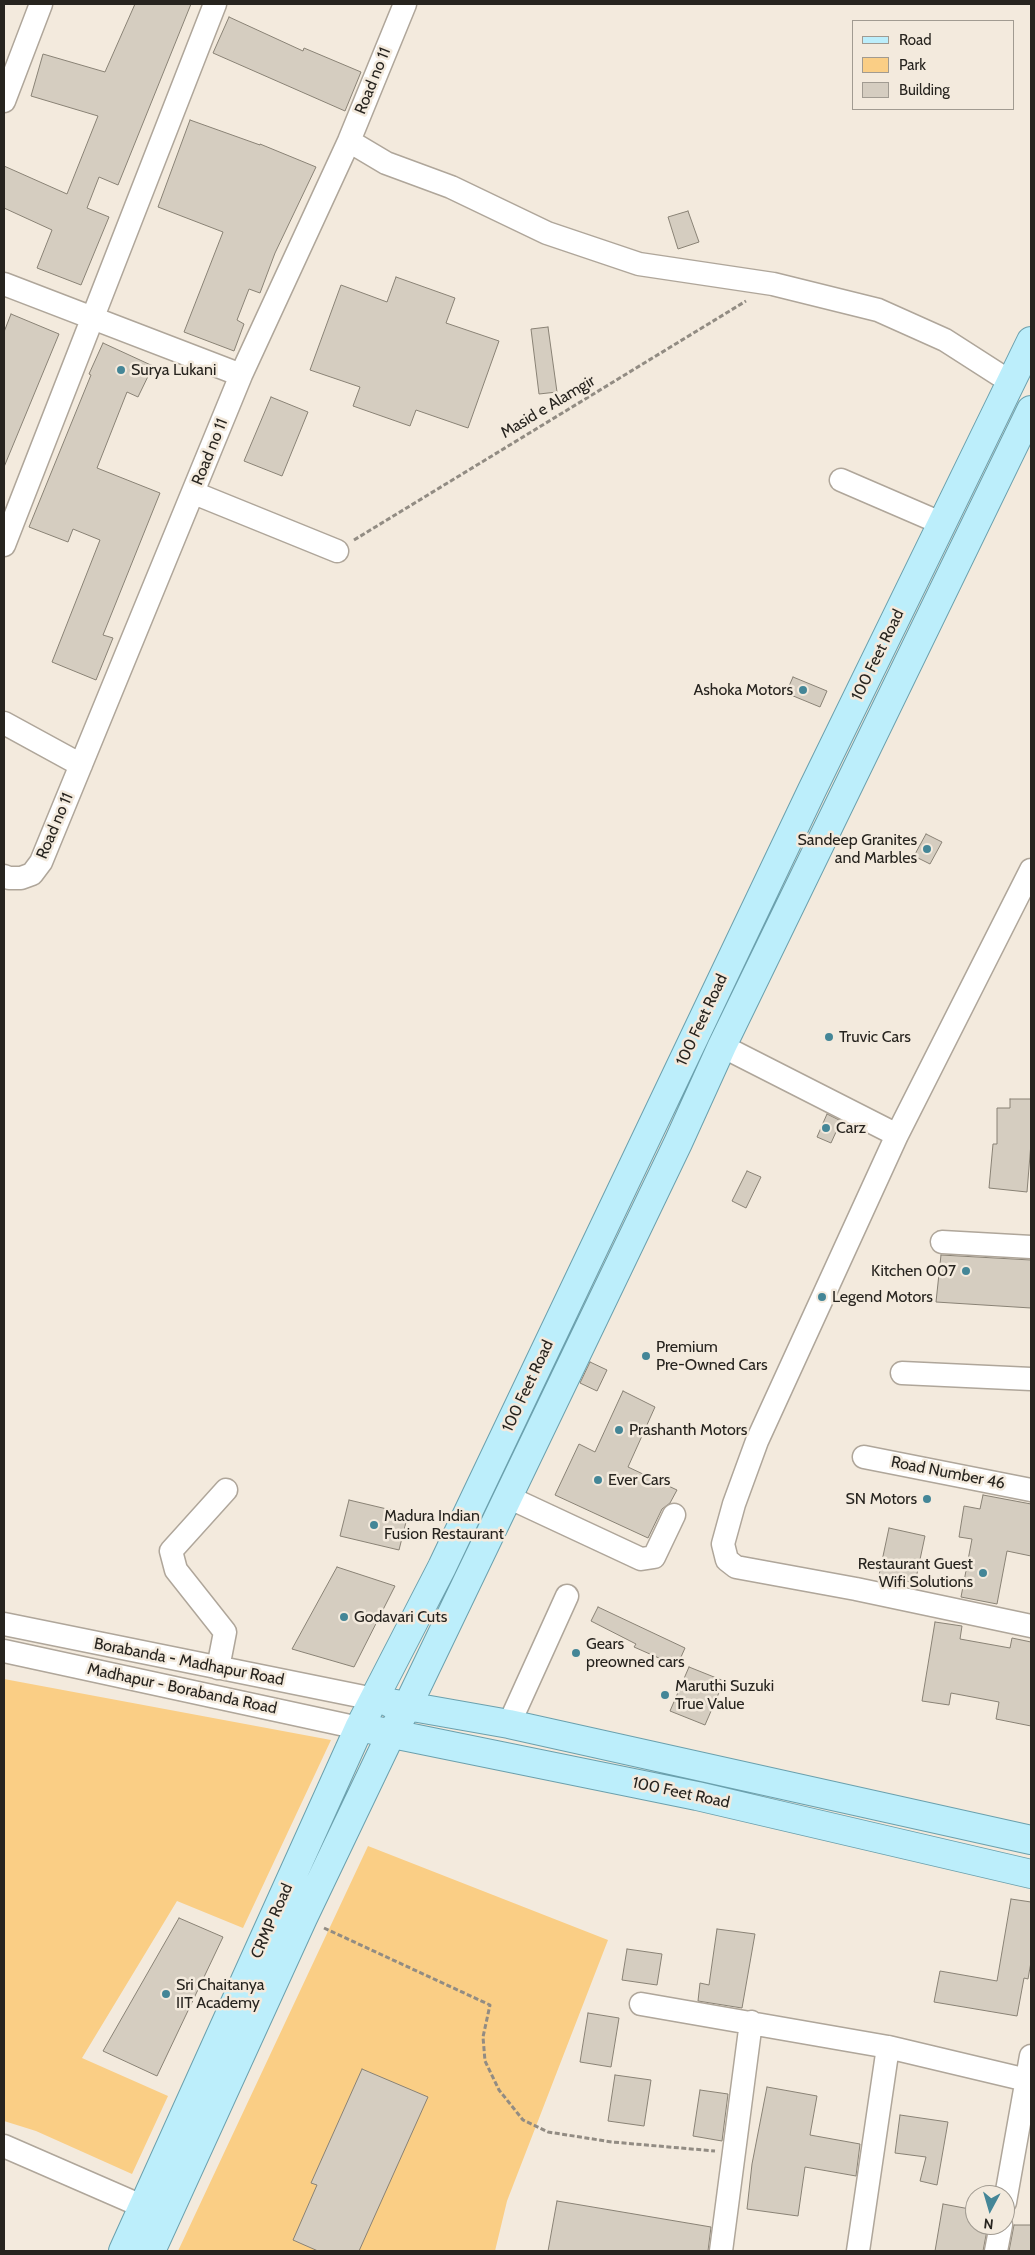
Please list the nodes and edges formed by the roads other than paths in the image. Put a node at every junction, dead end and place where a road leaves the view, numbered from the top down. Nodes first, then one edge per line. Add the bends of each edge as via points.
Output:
1 (41, 4) edge
2 (215, 4) edge
3 (404, 4) edge
4 (4, 101) edge
5 (349, 141) junction
6 (4, 284) edge
7 (92, 317) junction
8 (1031, 341) edge
9 (241, 375) junction
10 (1012, 383) junction
11 (1031, 410) edge
12 (841, 480) dead end
13 (194, 493) junction
14 (943, 524) junction
15 (4, 545) edge
16 (337, 550) road end
17 (4, 723) edge
18 (81, 765) junction
19 (1031, 870) edge
20 (4, 876) edge
21 (722, 1046) junction
22 (897, 1135) junction
23 (942, 1242) dead end
24 (1031, 1247) edge
25 (902, 1373) dead end
26 (1031, 1379) edge
27 (864, 1457) dead end
28 (226, 1490) dead end
29 (1031, 1490) edge
30 (508, 1496) junction
31 (674, 1515) dead end
32 (567, 1596) dead end
33 (4, 1624) edge
34 (1031, 1626) edge
35 (4, 1651) edge
36 (218, 1668) junction
37 (374, 1699) junction
38 (407, 1707) junction
39 (509, 1724) junction
40 (360, 1728) junction
41 (391, 1734) junction
42 (1031, 1840) edge
43 (1031, 1874) edge
44 (641, 2004) dead end
45 (751, 2022) junction
46 (888, 2047) junction
47 (1031, 2056) edge
48 (1029, 2080) edge
49 (4, 2146) edge
50 (1008, 2185) edge
51 (144, 2207) junction
52 (999, 2235) edge
53 (123, 2251) edge
54 (151, 2251) edge
55 (722, 2251) edge
56 (858, 2251) edge
57 (996, 2251) edge

1 - 4 street
2 - 7 street
3 - 5 street, Road no 11
5 - 9 street, Road no 11
5 - 10 street via 386,163 451,187 556,236 639,264 773,284 878,310 945,340
6 - 7 street
7 - 9 street
7 - 15 street
8 - 10 main road, 100 Feet Road
9 - 13 street, Road no 11
10 - 14 main road, 100 Feet Road
11 - 21 main road, 100 Feet Road
12 - 14 street
13 - 16 street
13 - 18 street, Road no 11 via 180,519
14 - 37 main road, 100 Feet Road via 809,796 446,1558
17 - 18 street
18 - 20 street, Road no 11 via 41,862 32,874 21,878
19 - 22 street
21 - 22 street
21 - 30 main road, 100 Feet Road
22 - 34 street via 757,1441 723,1544 727,1560 736,1567
23 - 24 street
25 - 26 street
27 - 29 street, Road Number 46
28 - 36 street via 171,1552 176,1570 225,1632
30 - 31 street via 641,1559 654,1557
30 - 38 main road, 100 Feet Road
32 - 39 street
33 - 36 street, Borabanda - Madhapur Road
35 - 40 street, Madhapur - Borabanda Road
36 - 37 street, Borabanda - Madhapur Road
37 - 38 main road, 100 Feet Road
37 - 40 main road, 100 Feet Road
38 - 39 main road, 100 Feet Road
38 - 41 main road, CRMP Road
39 - 42 main road, 100 Feet Road
40 - 41 main road, 100 Feet Road
40 - 51 main road, CRMP Road
41 - 43 main road, 100 Feet Road via 697,1796
41 - 54 main road, CRMP Road
44 - 45 street
45 - 46 street
45 - 55 street
46 - 48 street
46 - 56 street
47 - 48 street
48 - 50 street
49 - 51 street
51 - 53 main road, CRMP Road
52 - 57 street

